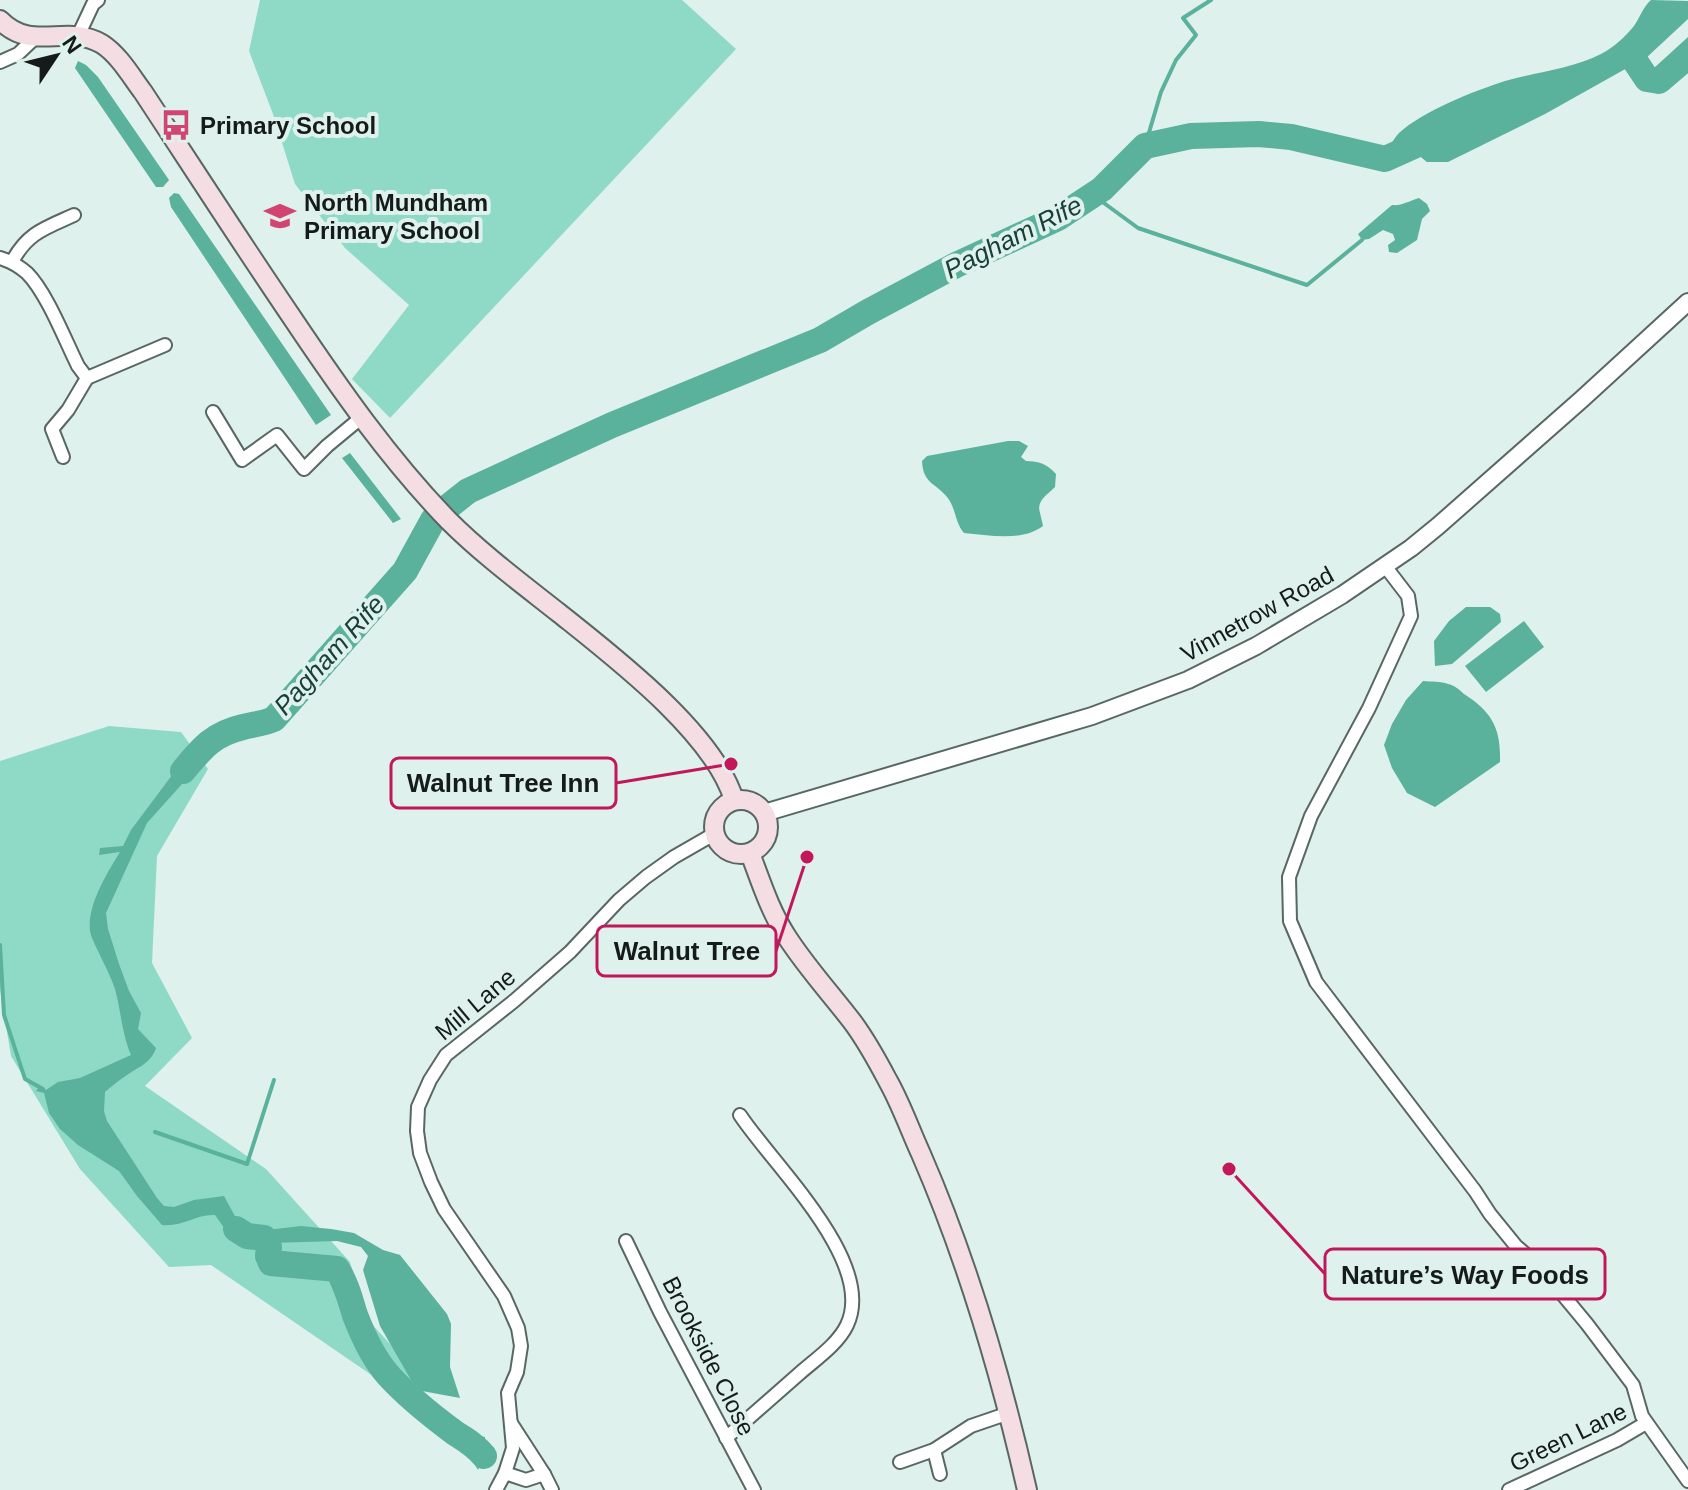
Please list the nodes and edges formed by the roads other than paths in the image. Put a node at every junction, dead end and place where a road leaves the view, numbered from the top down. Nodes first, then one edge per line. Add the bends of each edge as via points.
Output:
1 (98, 0) edge
2 (0, 20) edge
3 (78, 36) junction
4 (36, 37) junction
5 (0, 62) edge
6 (74, 215) dead end
7 (6, 260) edge
8 (1688, 302) edge
9 (165, 345) dead end
10 (87, 378) junction
11 (213, 412) dead end
12 (362, 417) junction
13 (63, 457) dead end
14 (1385, 566) junction
15 (734, 800) junction
16 (764, 813) junction
17 (714, 834) junction
18 (750, 853) junction
19 (740, 1115) dead end
20 (753, 1135) junction
21 (740, 1143) dead end
22 (626, 1241) dead end
23 (1009, 1413) junction
24 (509, 1420) junction
25 (1646, 1423) junction
26 (726, 1438) junction
27 (934, 1450) junction
28 (900, 1462) dead end
29 (505, 1473) junction
30 (544, 1474) junction
31 (940, 1474) dead end
32 (1688, 1481) edge
33 (496, 1490) edge
34 (552, 1490) edge
35 (754, 1490) edge
36 (1027, 1490) edge
37 (1509, 1490) edge

1 - 3 street
2 - 4 main road via 14,33
3 - 4 main road
3 - 12 main road via 113,53 143,92
4 - 5 street
6 - 7 street via 37,231
7 - 10 street via 39,287
8 - 14 street, Vinnetrow Road via 1438,526
9 - 10 street
10 - 13 street via 52,429
11 - 12 street via 242,460 277,435 304,469
12 - 15 main road via 467,539 670,710 721,769
14 - 16 street, Vinnetrow Road via 1256,646 1188,680 1092,716
14 - 25 street via 1408,596 1411,616 1311,816 1289,877 1290,921 1316,982 1490,1214 1539,1266 1633,1385
15 - 16 main road via 753,803
15 - 17 main road via 715,817
16 - 18 main road via 768,834
17 - 18 main road via 724,850
17 - 24 street, Mill Lane via 646,877 570,952 446,1055 418,1107 420,1153 431,1182 504,1296 518,1328 521,1346 508,1393
18 - 23 main road via 785,934 856,1026 891,1085 965,1264
19 - 20 street
20 - 21 street
20 - 26 street via 828,1232 852,1287 853,1308 847,1327 830,1347
22 - 26 street, Brookside Close
23 - 27 street via 971,1426
23 - 36 main road
24 - 29 street, Mill Lane via 513,1448
24 - 30 street
25 - 32 street
25 - 37 street, Green Lane
26 - 35 street, Brookside Close
27 - 28 street
27 - 31 street
29 - 30 street via 526,1480
29 - 33 street
30 - 34 street

